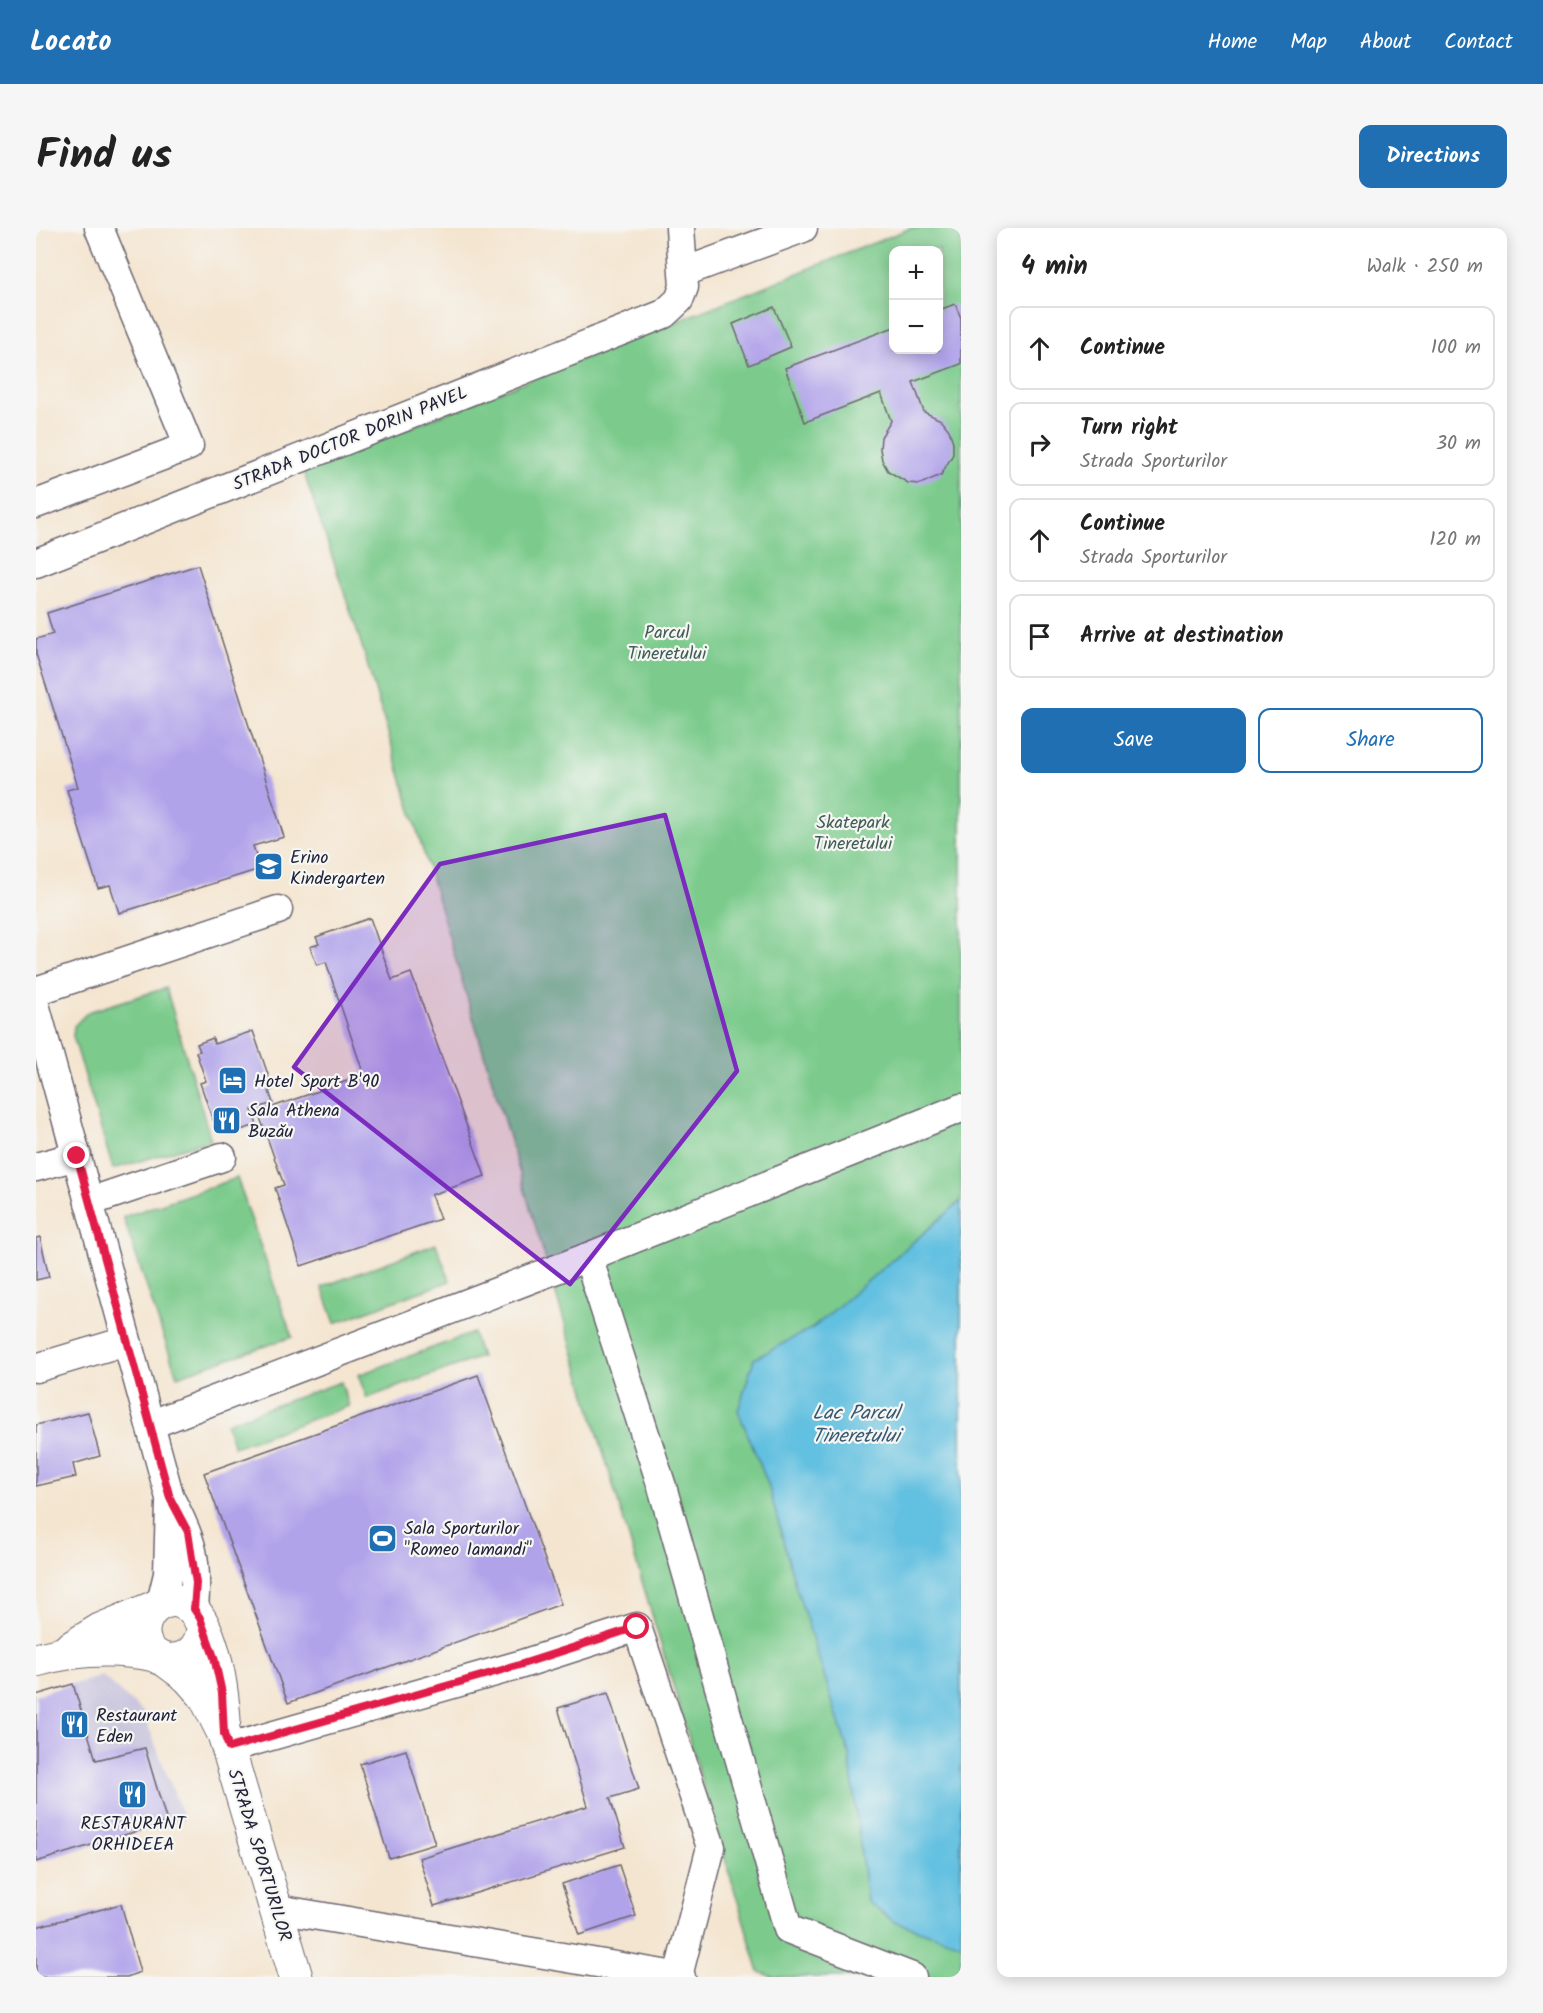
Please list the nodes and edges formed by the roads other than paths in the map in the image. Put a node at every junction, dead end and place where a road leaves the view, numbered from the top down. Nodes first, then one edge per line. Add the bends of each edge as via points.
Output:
1 (99, 228) edge
2 (680, 228) edge
3 (803, 228) edge
4 (684, 272) junction
5 (36, 504) edge
6 (36, 563) edge
7 (278, 910) dead end
8 (36, 991) edge
9 (36, 1008) edge
10 (961, 1108) edge
11 (77, 1156) junction
12 (222, 1157) dead end
13 (36, 1167) edge
14 (89, 1202) junction
15 (588, 1257) junction
16 (126, 1341) junction
17 (36, 1368) edge
18 (152, 1424) junction
19 (170, 1498) junction
20 (157, 1606) junction
21 (198, 1618) junction
22 (49, 1657) edge
23 (160, 1657) junction
24 (226, 1741) junction
25 (277, 1909) junction
26 (679, 1976) edge
27 (296, 1977) edge
28 (912, 1977) edge

1 - 5 street via 189,446
2 - 4 street
3 - 4 street
4 - 6 street, STRADA DOCTOR DORIN PAVEL via 679,300 664,314
7 - 8 street
9 - 11 street, STRADA SPORTURILOR
10 - 15 street
11 - 13 street
11 - 14 street, STRADA SPORTURILOR
12 - 14 street
14 - 16 street, STRADA SPORTURILOR
15 - 18 street
15 - 28 street via 663,1490 788,1929
16 - 17 street
16 - 18 street, STRADA SPORTURILOR
18 - 19 street, STRADA SPORTURILOR
19 - 20 street, STRADA SPORTURILOR via 168,1574
19 - 21 street, STRADA SPORTURILOR via 188,1532 194,1556
20 - 21 main road via 172,1601
20 - 22 main road
20 - 23 main road via 146,1619 143,1632 147,1645
21 - 23 main road via 197,1649 177,1661
21 - 24 main road, STRADA SPORTURILOR via 222,1693
22 - 23 main road via 106,1650
23 - 24 main road, STRADA SPORTURILOR via 188,1677 205,1696
24 - 25 main road, STRADA SPORTURILOR
24 - 26 street via 516,1666 637,1627 711,1847
25 - 26 street
25 - 27 main road, STRADA SPORTURILOR

